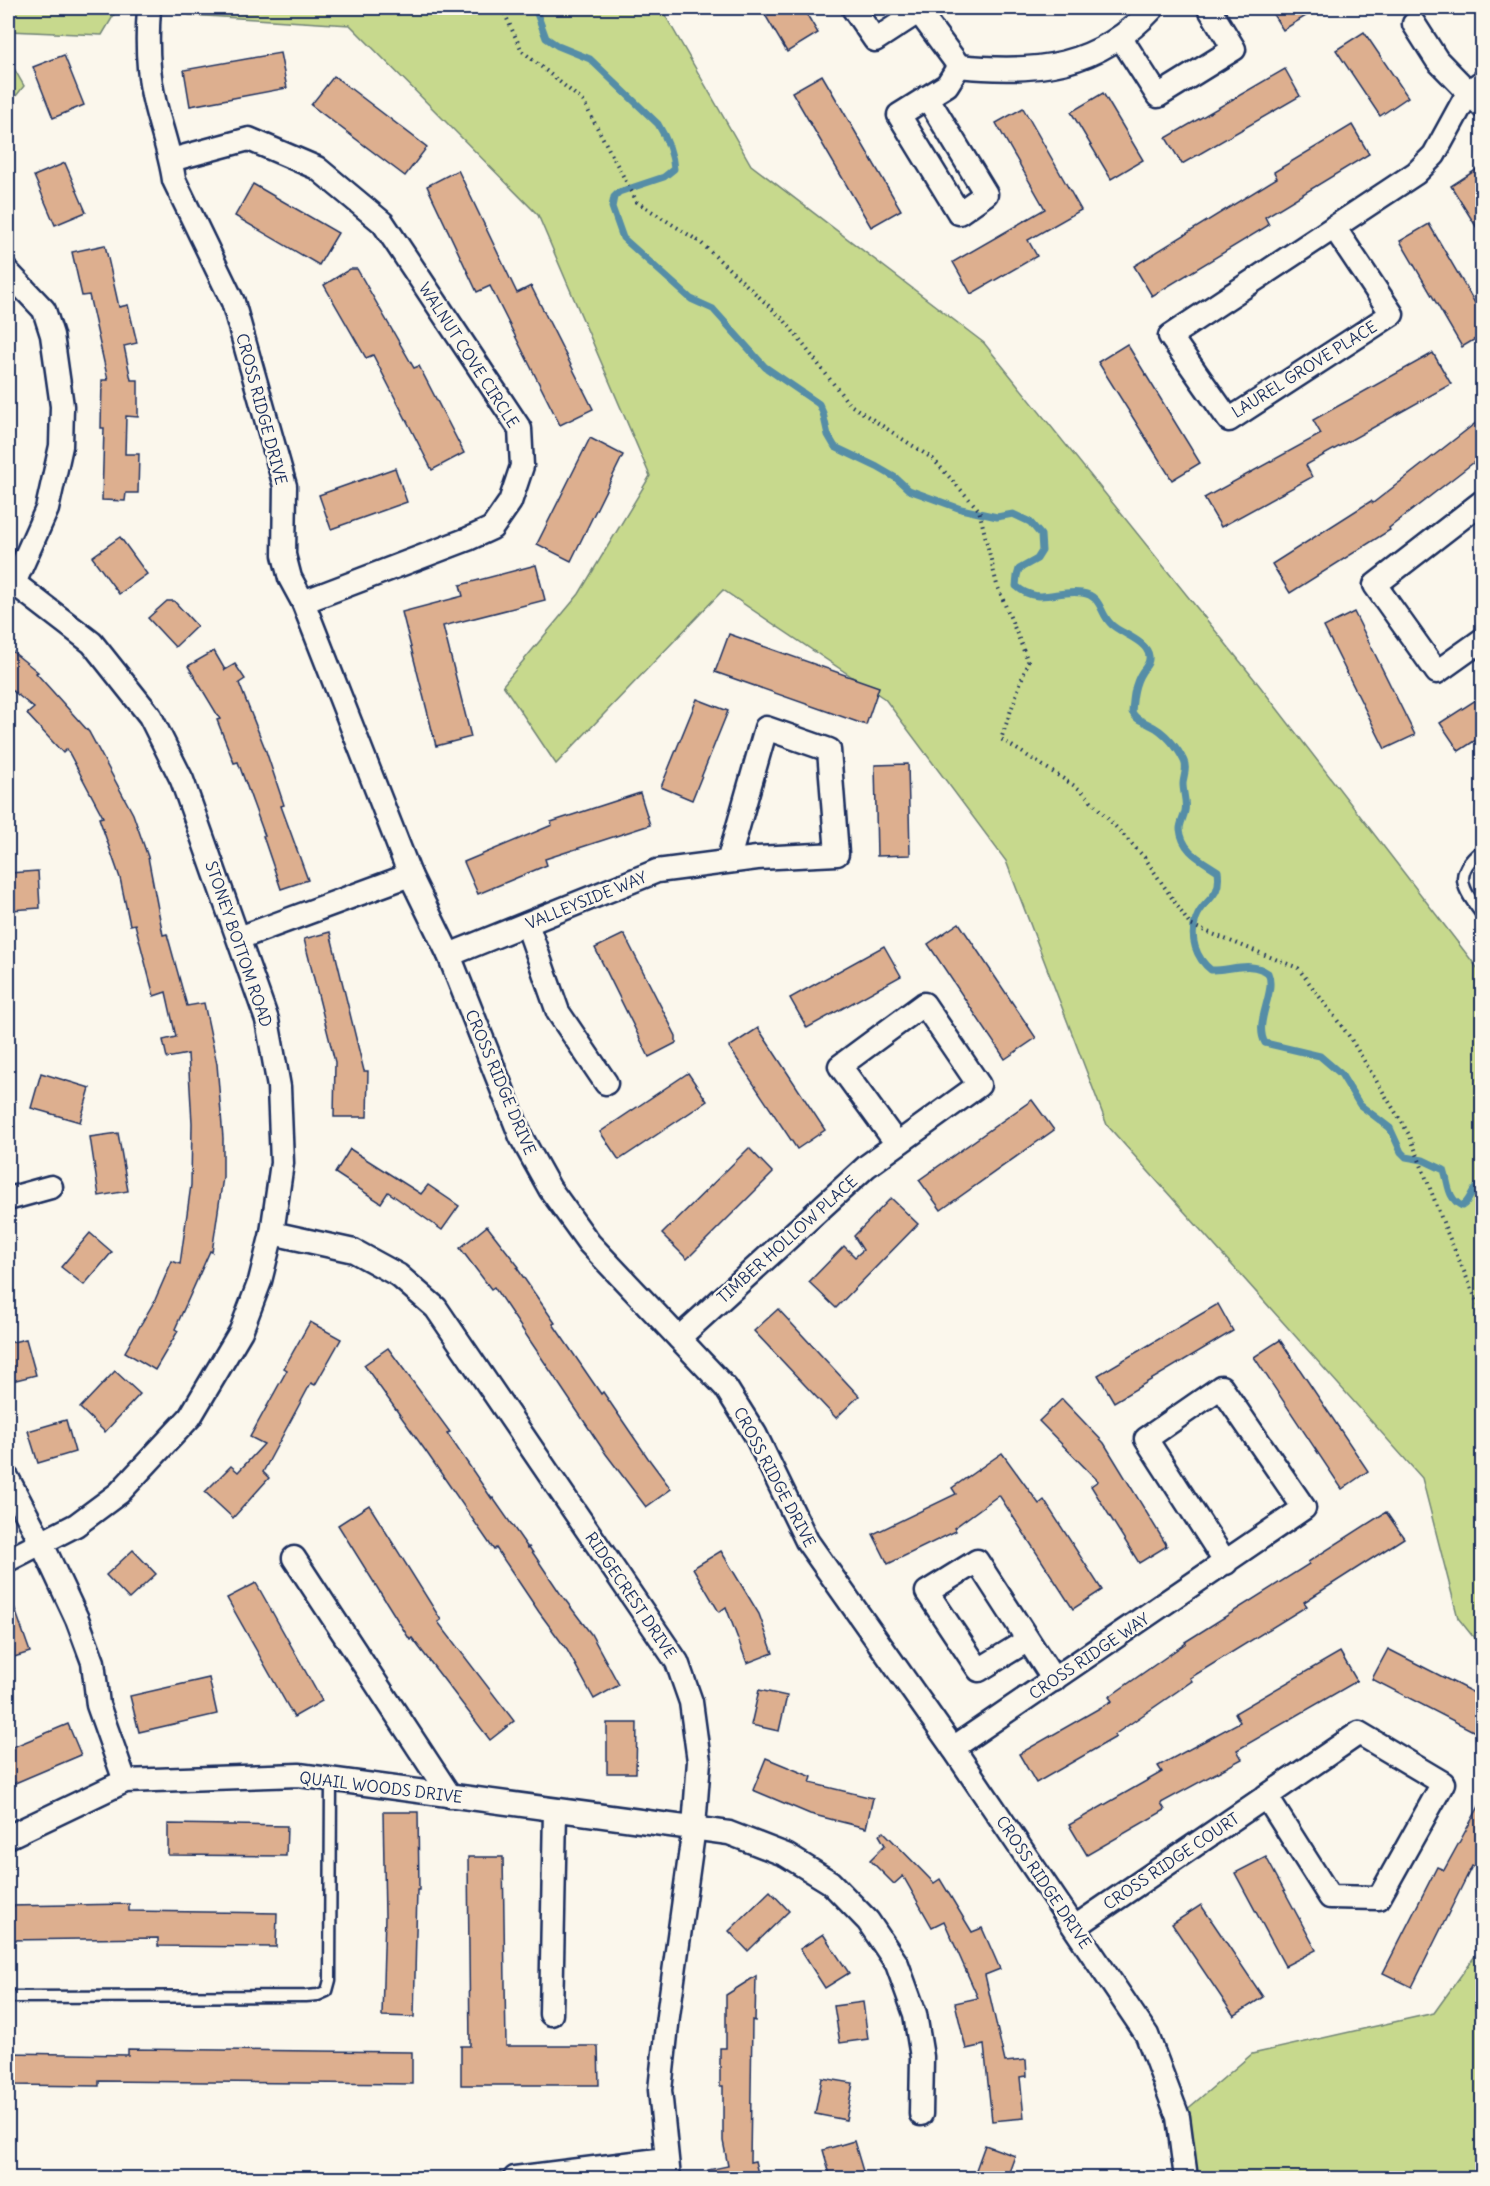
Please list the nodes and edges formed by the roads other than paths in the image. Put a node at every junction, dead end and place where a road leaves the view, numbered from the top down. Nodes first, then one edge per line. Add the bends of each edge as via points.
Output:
1 (149, 8) edge
2 (854, 8) edge
3 (1153, 8) edge
4 (1209, 8) edge
5 (917, 10) edge
6 (1414, 24) dead end
7 (1121, 38) junction
8 (959, 66) junction
9 (1478, 93) edge
10 (927, 97) junction
11 (171, 160) junction
12 (1334, 227) junction
13 (8, 272) edge
14 (1482, 502) edge
15 (11, 581) edge
16 (303, 602) junction
17 (1482, 640) edge
18 (1482, 850) edge
19 (728, 862) junction
20 (410, 875) junction
21 (1482, 915) edge
22 (527, 924) junction
23 (239, 938) junction
24 (449, 955) junction
25 (606, 1083) dead end
26 (897, 1144) junction
27 (51, 1187) dead end
28 (8, 1199) edge
29 (272, 1233) junction
30 (679, 1338) junction
31 (8, 1479) edge
32 (42, 1544) junction
33 (294, 1557) dead end
34 (8, 1560) edge
35 (1226, 1563) junction
36 (1028, 1640) junction
37 (1054, 1680) junction
38 (952, 1748) junction
39 (331, 1779) junction
40 (125, 1781) junction
41 (450, 1796) junction
42 (1266, 1796) junction
43 (555, 1811) junction
44 (694, 1827) junction
45 (8, 1837) edge
46 (1075, 1927) junction
47 (8, 1997) edge
48 (551, 2014) dead end
49 (921, 2114) dead end
50 (668, 2169) edge
51 (515, 2178) edge
52 (1186, 2178) edge

1 - 11 street, CROSS RIDGE DRIVE via 147,31 153,94
2 - 5 street via 875,40
3 - 7 street
4 - 7 street via 1234,48 1158,96
5 - 8 street
6 - 9 street via 1437,60
7 - 8 street via 1083,58 1036,68
8 - 10 street via 947,85
9 - 12 street, LAUREL GROVE PLACE via 1434,155 1416,173
10 - 10 street via 986,194 958,213 899,115
11 - 16 street, CROSS RIDGE DRIVE via 174,180 233,302 285,486 284,555 290,578
11 - 16 street, WALNUT COVE CIRCLE via 249,139 317,168 383,223 520,429 522,466 510,502 492,528
12 - 12 street, LAUREL GROVE PLACE via 1170,336 1229,420 1392,314
13 - 15 street via 45,310 62,406 61,446 47,509
14 - 17 street via 1375,585 1437,672
15 - 23 street, STONEY BOTTOM ROAD via 92,643 150,716 182,780
16 - 20 street, CROSS RIDGE DRIVE
18 - 21 lane via 1466,866 1462,877 1467,894
19 - 19 street, VALLEYSIDE WAY via 837,854 829,750 766,728
19 - 22 street, VALLEYSIDE WAY via 657,871
20 - 23 street
20 - 24 street, CROSS RIDGE DRIVE
22 - 24 street, VALLEYSIDE WAY
22 - 25 street via 558,1012
23 - 29 street, STONEY BOTTOM ROAD via 267,1020 279,1087 282,1163
24 - 30 street, CROSS RIDGE DRIVE via 521,1137 550,1189 589,1243
26 - 26 street, TIMBER HOLLOW PLACE via 979,1085 924,1004 840,1066
26 - 30 street, TIMBER HOLLOW PLACE via 867,1166
27 - 28 street
29 - 32 street, STONEY BOTTOM ROAD via 260,1281 241,1331 190,1417 119,1494
29 - 44 street, RIDGECREST DRIVE via 354,1251 398,1275 436,1308 677,1662 691,1702 699,1761
30 - 38 street, CROSS RIDGE DRIVE via 726,1388 755,1434 807,1541
31 - 32 street
32 - 34 street, STONEY BOTTOM ROAD
32 - 40 street via 93,1662 98,1705
33 - 41 street
35 - 35 street, CROSS RIDGE WAY via 1304,1509 1221,1386 1146,1439
35 - 37 street, CROSS RIDGE WAY
36 - 36 street via 977,1561 927,1592 979,1670
36 - 37 street
37 - 38 street, CROSS RIDGE WAY
38 - 46 street, CROSS RIDGE DRIVE
39 - 40 street, QUAIL WOODS DRIVE via 299,1775
39 - 41 street, QUAIL WOODS DRIVE
39 - 47 lane via 327,1991 306,1996
40 - 45 street, QUAIL WOODS DRIVE
41 - 43 street, QUAIL WOODS DRIVE
42 - 42 street, CROSS RIDGE COURT via 1359,1733 1443,1783 1379,1898 1330,1897
42 - 46 street, CROSS RIDGE COURT
43 - 44 street, QUAIL WOODS DRIVE
43 - 48 street
44 - 49 street, QUAIL WOODS DRIVE via 729,1833 786,1855 830,1882 868,1921 897,1964 915,2014 922,2057
44 - 50 street, RIDGECREST DRIVE via 660,2090
46 - 52 street, CROSS RIDGE DRIVE via 1147,2035 1178,2117
50 - 51 street

